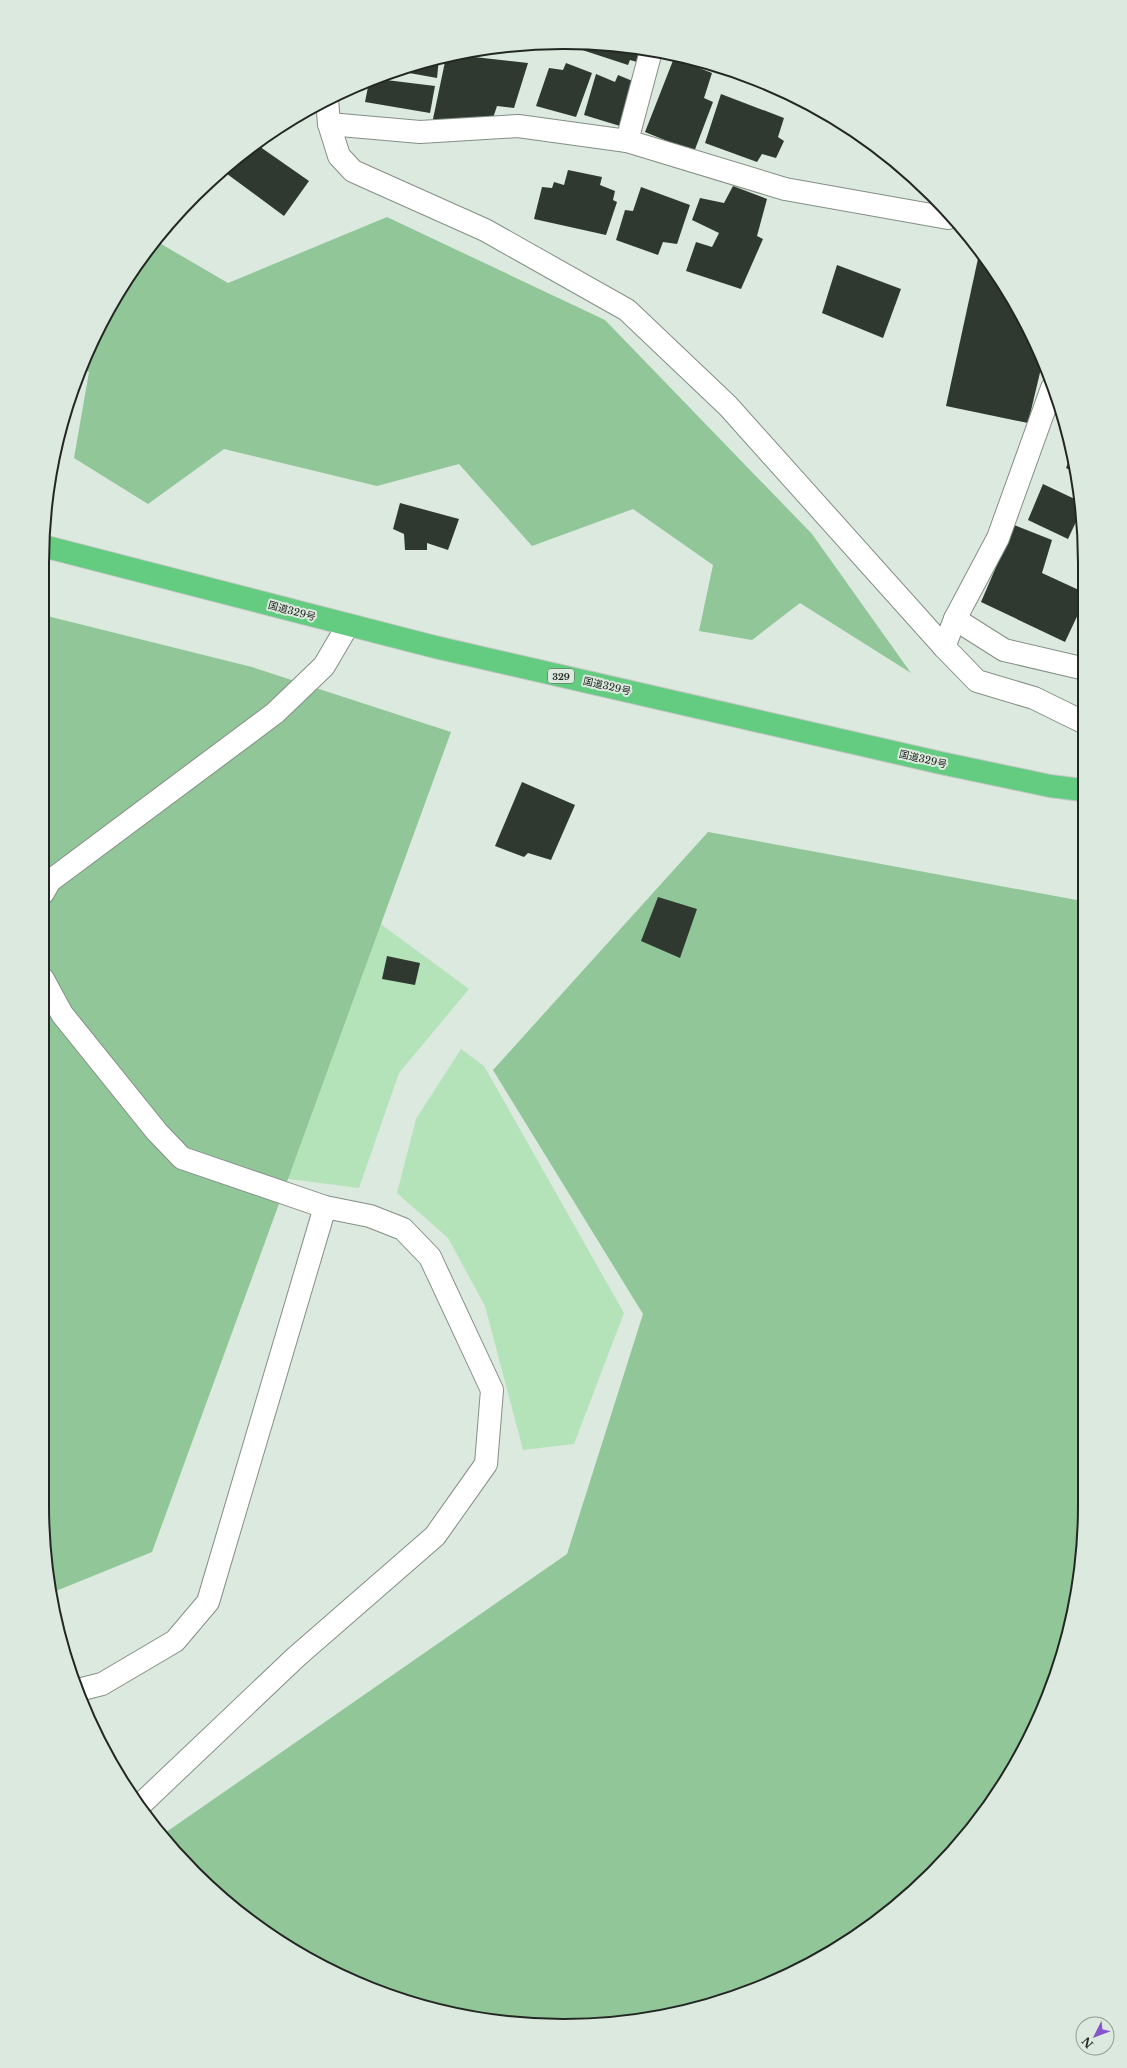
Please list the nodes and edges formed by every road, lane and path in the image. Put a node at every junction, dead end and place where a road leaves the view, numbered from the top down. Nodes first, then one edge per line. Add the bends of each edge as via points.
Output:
1 (650, 56) edge
2 (328, 106) edge
3 (329, 124) junction
4 (627, 141) junction
5 (943, 217) edge
6 (1050, 395) edge
7 (49, 548) edge
8 (955, 619) junction
9 (348, 625) junction
10 (944, 647) junction
11 (1078, 667) edge
12 (1078, 720) edge
13 (1078, 790) edge
14 (49, 883) edge
15 (49, 990) edge
16 (325, 1207) junction
17 (83, 1689) edge
18 (144, 1801) edge

1 - 4 street
2 - 3 street
3 - 4 street via 420,132 518,126
3 - 10 street via 339,156 353,171 485,230 627,310 728,406
4 - 5 street via 785,189
6 - 8 street via 998,538
7 - 9 highway, 国道329号 / 329
8 - 10 street
8 - 11 street via 1004,650
9 - 13 highway, 国道329号 / 329 via 941,763
9 - 14 street via 324,666 275,713
10 - 12 street via 977,681 1034,698
15 - 16 street via 62,1014 157,1132 182,1158
16 - 17 street via 208,1602 175,1641 102,1684
16 - 18 street via 370,1216 403,1229 430,1257 492,1390 486,1464 435,1536 296,1656

